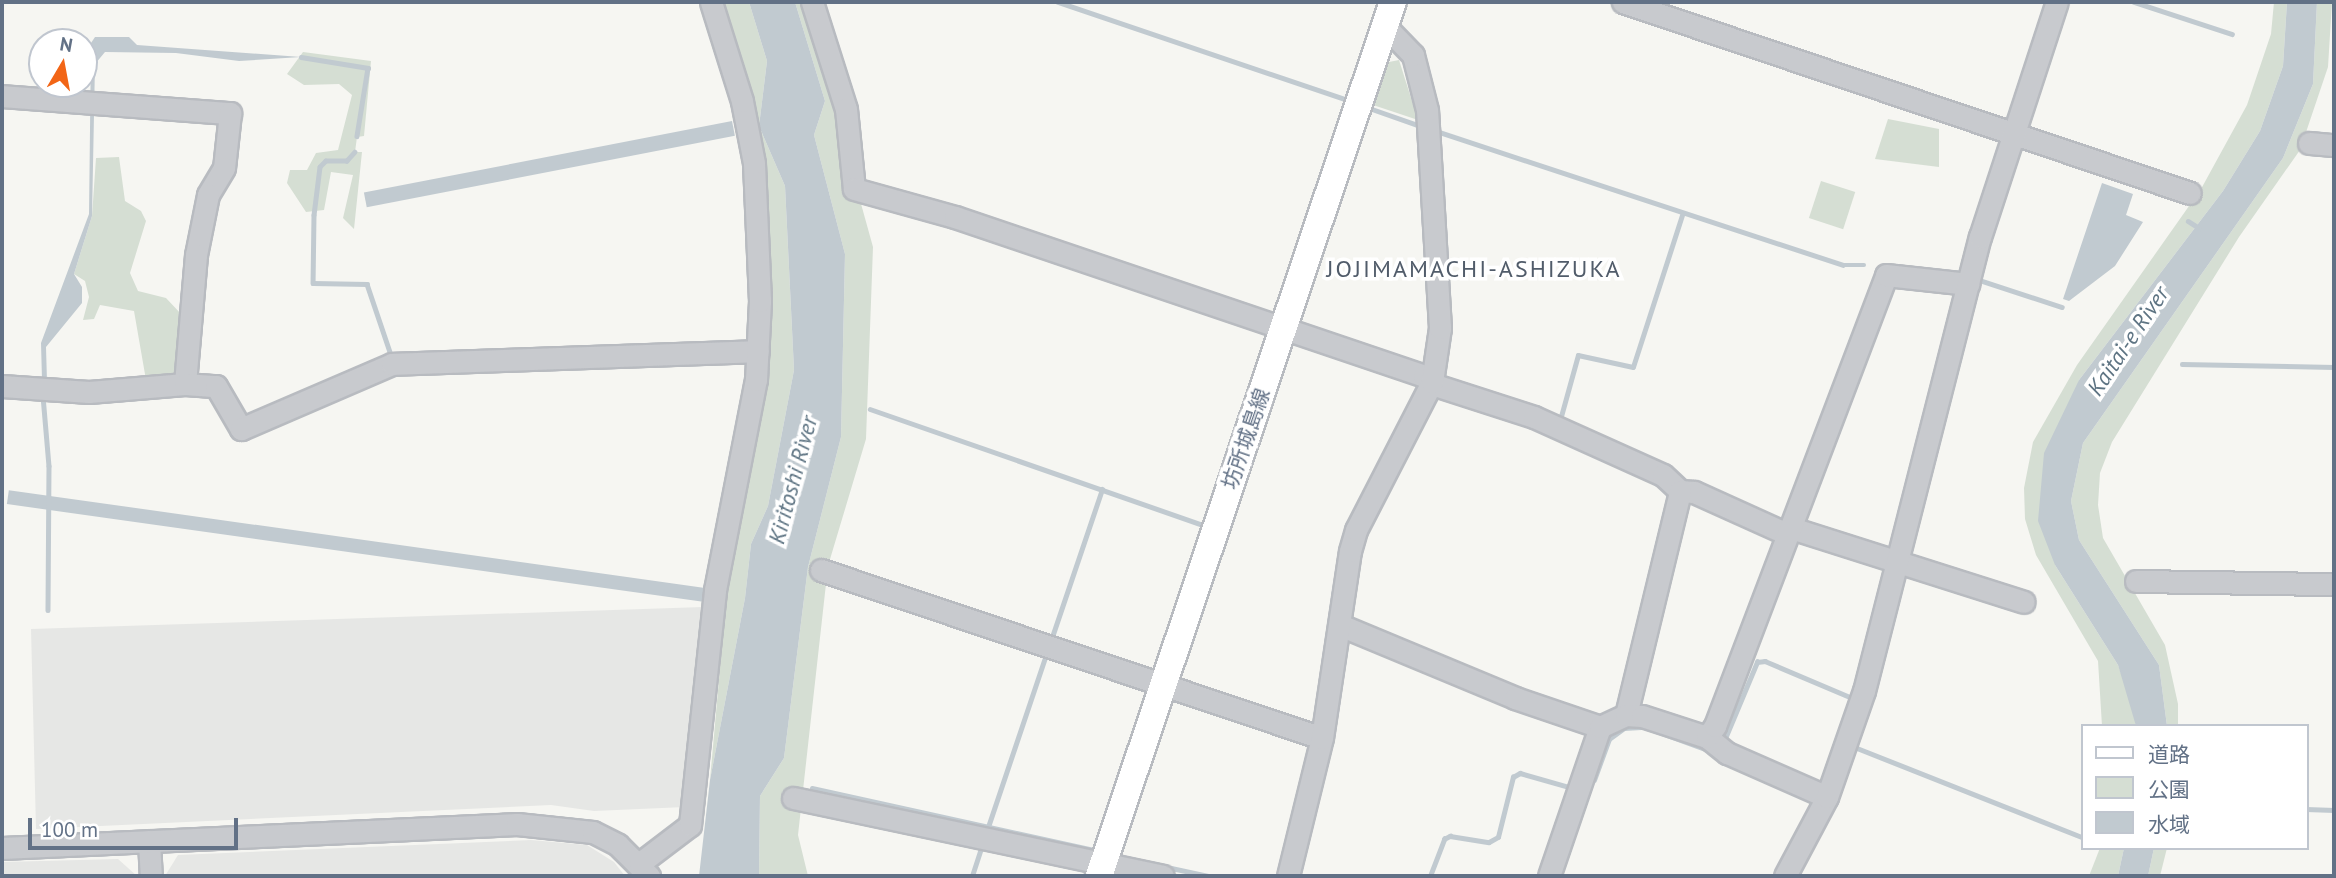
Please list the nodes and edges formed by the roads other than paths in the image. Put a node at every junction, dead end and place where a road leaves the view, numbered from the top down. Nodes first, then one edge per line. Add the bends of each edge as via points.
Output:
1 (711, 2) edge
2 (811, 2) edge
3 (1623, 2) edge
4 (2057, 2) edge
5 (1389, 14) edge
6 (2, 96) edge
7 (2014, 132) junction
8 (2309, 143) dead end
9 (2334, 145) edge
10 (2190, 193) dead end
11 (1969, 284) junction
12 (1283, 328) junction
13 (758, 351) junction
14 (1432, 382) junction
15 (185, 384) junction
16 (2, 386) edge
17 (1680, 491) junction
18 (1789, 531) junction
19 (1897, 561) junction
20 (821, 570) dead end
21 (2136, 581) dead end
22 (2334, 584) edge
23 (2024, 602) dead end
24 (1340, 625) junction
25 (1163, 684) junction
26 (1626, 715) junction
27 (1600, 727) junction
28 (1707, 737) junction
29 (1322, 738) junction
30 (1827, 797) junction
31 (793, 798) dead end
32 (149, 841) junction
33 (2, 848) edge
34 (645, 870) edge
35 (1101, 870) edge
36 (151, 876) edge
37 (1163, 876) edge
38 (1288, 876) edge
39 (1549, 876) edge
40 (1785, 876) edge

1 - 13 street via 742,101 754,163
2 - 12 street via 846,109 854,190 955,217
3 - 7 street
4 - 7 street
5 - 12 main road, 坊所城島線
5 - 14 street via 1413,55 1427,110 1440,328
6 - 15 street via 230,113 224,168 208,195 196,255
7 - 10 street
7 - 11 street
8 - 9 street
11 - 18 street via 1886,275
11 - 19 street
12 - 14 street
12 - 25 main road, 坊所城島線
13 - 15 street via 392,365 241,429 216,386
13 - 34 street via 715,590 690,825
14 - 17 street via 1534,417 1621,455 1663,475
14 - 24 street via 1356,530
15 - 16 street via 89,392
17 - 18 street via 1694,492
17 - 26 street
18 - 19 street
18 - 28 street via 1736,675
19 - 23 street
19 - 30 street via 1864,691
20 - 25 street
21 - 22 street
24 - 27 street via 1515,698
24 - 29 street
25 - 29 street
25 - 35 main road, 坊所城島線
26 - 27 street
26 - 28 street via 1671,723
27 - 39 street
28 - 30 street via 1727,753
29 - 38 street
30 - 40 street
31 - 35 street
32 - 33 street
32 - 34 street via 517,824 593,832 618,845
32 - 36 street
35 - 37 street

